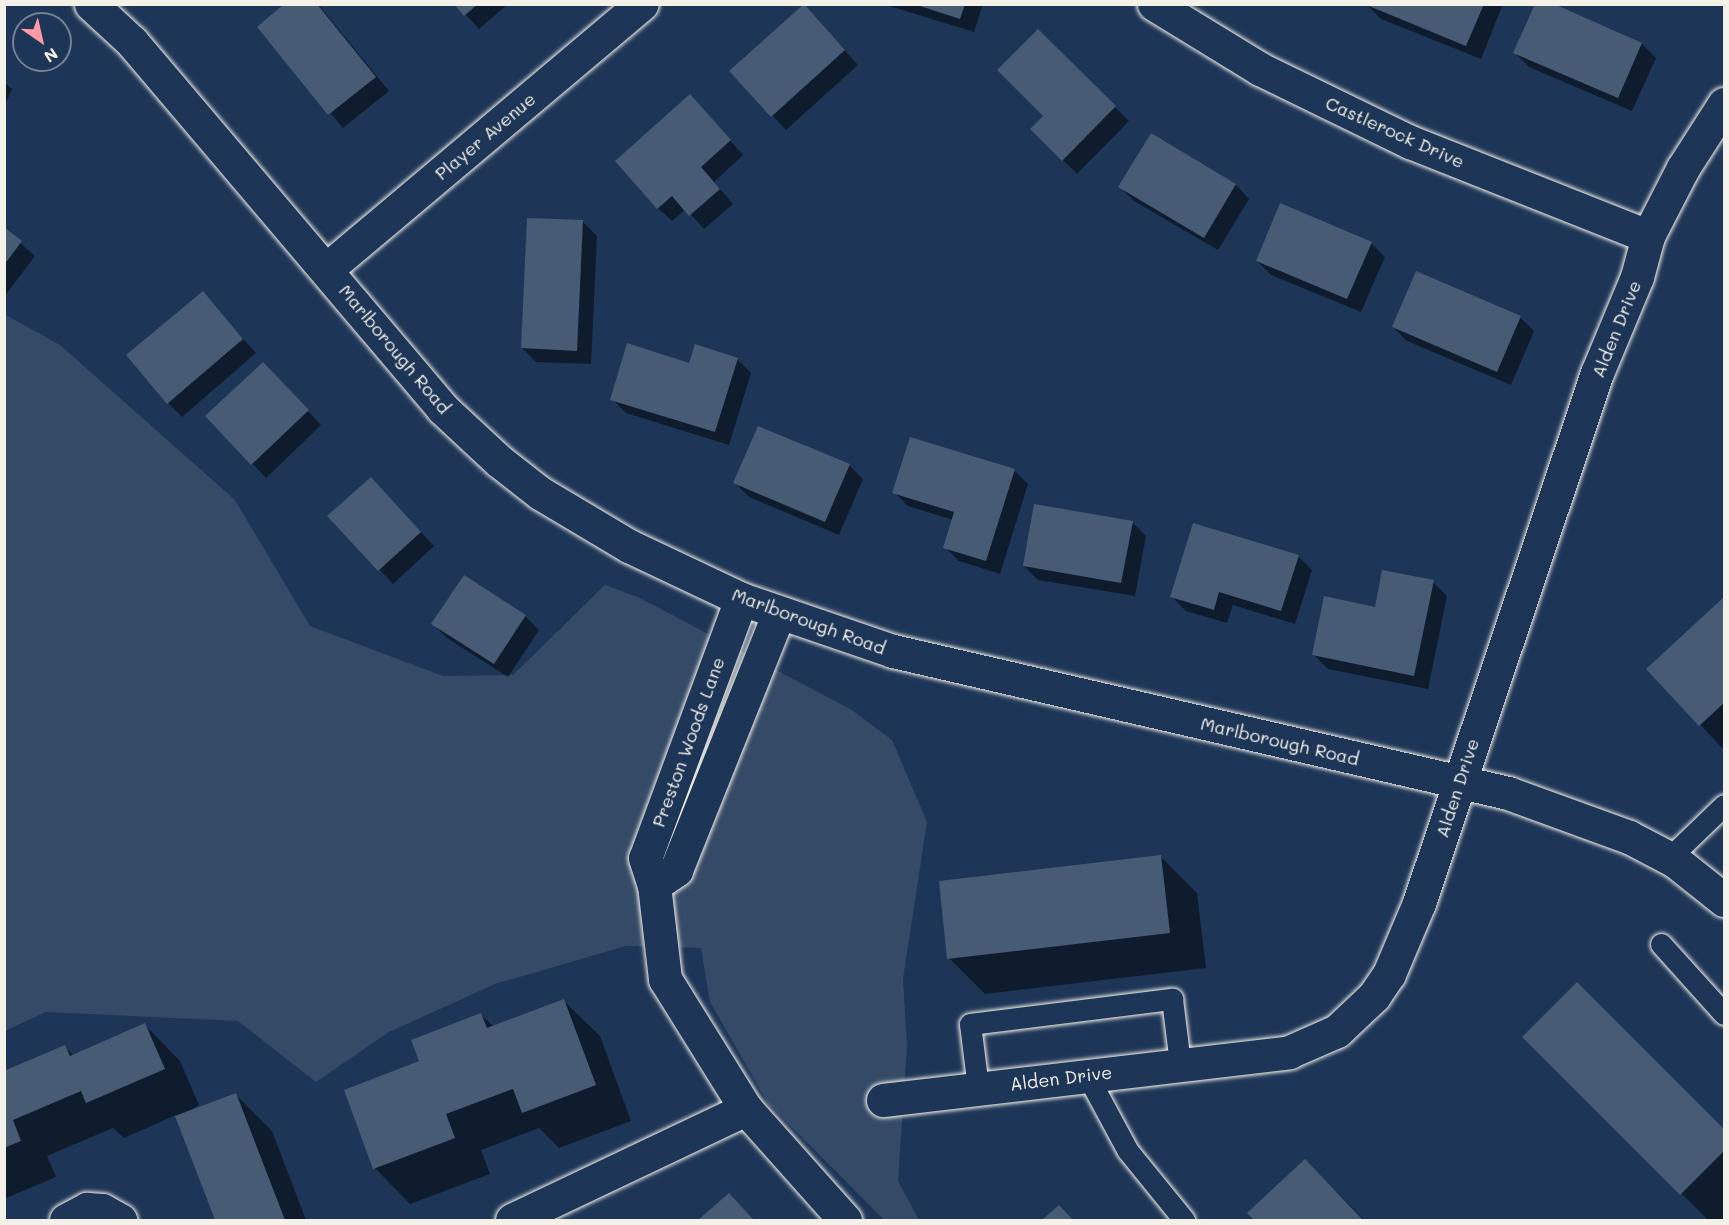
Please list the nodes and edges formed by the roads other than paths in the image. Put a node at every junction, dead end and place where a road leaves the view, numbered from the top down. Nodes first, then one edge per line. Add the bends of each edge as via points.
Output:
1 (91, 4) edge
2 (642, 4) edge
3 (1154, 4) edge
4 (1725, 104) edge
5 (1648, 236) junction
6 (328, 268) junction
7 (741, 599) junction
8 (778, 613) junction
9 (1458, 782) junction
10 (1725, 805) edge
11 (1670, 858) junction
12 (654, 885) junction
13 (1725, 900) edge
14 (1661, 944) dead end
15 (1725, 1014) edge
16 (1180, 1063) junction
17 (1087, 1075) junction
18 (978, 1088) junction
19 (884, 1100) dead end
20 (746, 1109) junction
21 (66, 1221) edge
22 (120, 1221) edge
23 (512, 1221) edge
24 (845, 1221) edge
25 (1184, 1221) edge

1 - 6 street, Marlborough Road via 132,42
2 - 6 street, Player Avenue
3 - 5 street, Castlerock Drive via 1260,69 1410,142
4 - 5 street, Alden Drive via 1683,168
5 - 9 street, Alden Drive
6 - 7 street, Marlborough Road via 442,408 499,461 540,493 629,546
7 - 8 street, Marlborough Road
7 - 12 street, Preston Woods Lane via 645,858
8 - 9 street, Marlborough Road via 893,651
8 - 12 street, Preston Woods Lane via 676,870
9 - 11 street, Marlborough Road via 1508,793 1618,833
9 - 16 street, Alden Drive via 1419,903 1389,974 1357,1015 1322,1040 1289,1052
10 - 11 lane
11 - 13 street, Marlborough Road
12 - 20 street, Preston Woods Lane via 665,979
14 - 15 lane
16 - 17 street, Alden Drive
16 - 18 lane via 1172,999 994,1021 970,1024
17 - 18 street, Alden Drive
17 - 25 lane via 1128,1151
18 - 19 street, Alden Drive
20 - 23 street
20 - 24 street, Preston Woods Lane
21 - 22 street via 87,1209 102,1210

